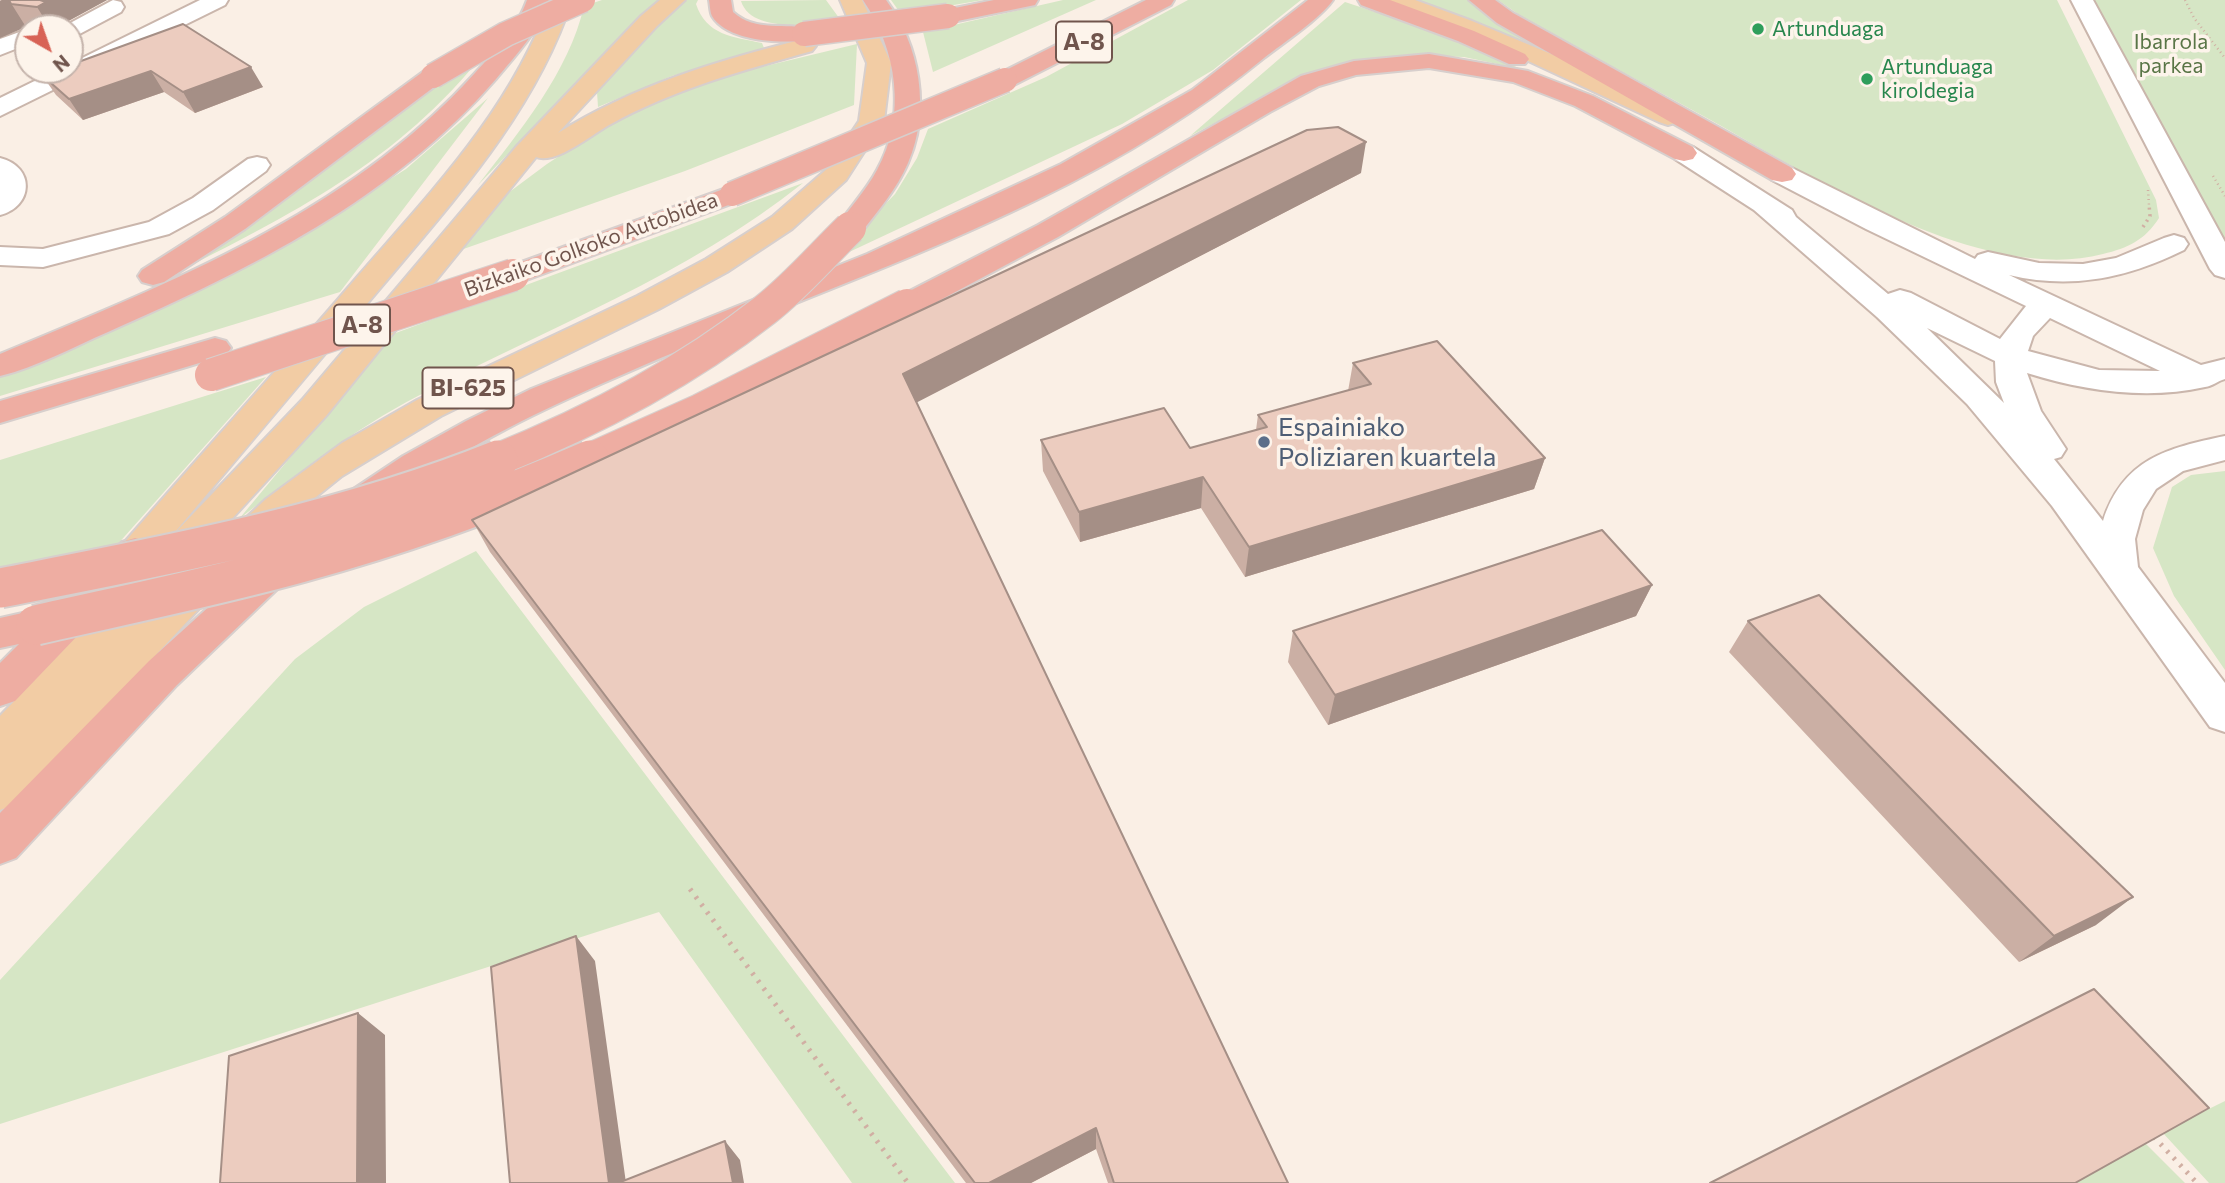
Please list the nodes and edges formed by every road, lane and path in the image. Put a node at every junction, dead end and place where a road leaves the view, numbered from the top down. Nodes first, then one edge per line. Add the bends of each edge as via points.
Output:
1 (538, 0) edge
2 (561, 0) edge
3 (583, 0) edge
4 (674, 0) edge
5 (720, 0) edge
6 (851, 0) edge
7 (874, 0) edge
8 (1027, 0) edge
9 (1120, 0) edge
10 (1163, 0) edge
11 (1322, 0) edge
12 (1370, 0) edge
13 (1393, 0) edge
14 (1480, 0) edge
15 (2082, 0) edge
16 (2185, 0) edge
17 (166, 1) edge
18 (207, 2) edge
19 (113, 6) dead end
20 (141, 16) junction
21 (84, 24) edge
22 (804, 40) junction
23 (84, 48) edge
24 (84, 53) edge
25 (2225, 58) edge
26 (26, 84) edge
27 (34, 84) edge
28 (1, 104) edge
29 (1684, 153) junction
30 (257, 164) dead end
31 (0, 166) edge
32 (1783, 174) junction
33 (495, 186) junction
34 (721, 187) junction
35 (1761, 202) junction
36 (2189, 202) junction
37 (0, 207) edge
38 (1876, 223) junction
39 (2141, 231) dead end
40 (2175, 244) junction
41 (0, 257) edge
42 (2225, 269) edge
43 (906, 305) junction
44 (2045, 305) junction
45 (0, 352) edge
46 (2010, 357) junction
47 (213, 361) junction
48 (0, 366) edge
49 (2217, 379) edge
50 (0, 412) edge
51 (0, 439) edge
52 (2225, 448) edge
53 (146, 541) junction
54 (2119, 559) junction
55 (0, 588) edge
56 (12, 629) edge
57 (0, 689) edge
58 (2225, 715) edge
59 (0, 716) edge
60 (0, 744) edge
61 (0, 791) edge
62 (0, 844) edge
63 (690, 889) dead end
64 (2154, 1137) edge
65 (908, 1183) edge
66 (2197, 1183) edge

1 - 48 highway via 505,52 460,107 391,166 287,232 207,274
2 - 53 main road via 542,52 465,165
3 - 45 highway, bridge via 483,46 433,76 244,216 122,295
4 - 33 main road
5 - 22 highway via 722,14 738,26
6 - 61 main road, BI-625 via 865,19 874,44 880,87 870,127 841,171 804,207 712,267 430,407 330,467 239,545 111,671
7 - 55 highway, bridge via 898,37 905,64 906,110 897,157 850,228 801,280 742,327 639,394 533,445 402,495 193,551
8 - 22 highway, bridge
9 - 34 highway, Bizkaiko Golkoko Autobidea / A-8
10 - 34 highway, Bizkaiko Golkoko Autobidea / A-8, bridge via 1005,80
11 - 43 highway via 1238,83 1168,138
11 - 62 highway via 1204,92 1088,161 887,256 564,388 476,430 386,482 246,593 153,682
12 - 29 highway via 1539,69 1646,126
13 - 32 main road via 1575,71
14 - 32 highway
15 - 36 street
16 - 25 path
17 - 20 street
18 - 28 street
19 - 21 street
20 - 23 street
20 - 24 street
22 - 33 main road via 653,93 572,134
26 - 28 street
27 - 28 street
29 - 35 street
29 - 43 highway via 1584,101 1519,76 1429,61 1354,68 1310,81 1048,231
30 - 41 street via 203,204 159,228 44,258
31 - 37 street via 13,178 13,190
32 - 38 street
33 - 60 main road via 314,408
34 - 47 highway, Bizkaiko Golkoko Autobidea / A-8, bridge via 505,265
35 - 46 street via 1889,292 1944,326
35 - 54 street via 1916,336 2006,427
36 - 39 path via 2147,190 2150,216
36 - 40 street
36 - 42 street
38 - 40 street via 1964,256 2049,273 2112,270
38 - 44 street
40 - 44 street via 2159,270 2139,281
43 - 56 highway, bridge via 800,362 499,496 340,552
44 - 46 street via 2017,337
44 - 49 street
46 - 49 street via 2101,380 2148,385
46 - 54 street via 2013,387 2031,423
47 - 50 highway, Bizkaiko Golkoko Autobidea / A-8
47 - 51 highway, Bizkaiko Golkoko Autobidea / A-8
52 - 54 street via 2187,455 2155,468 2132,498 2117,532
53 - 57 highway
53 - 59 main road
54 - 58 street
63 - 65 path
64 - 66 path

